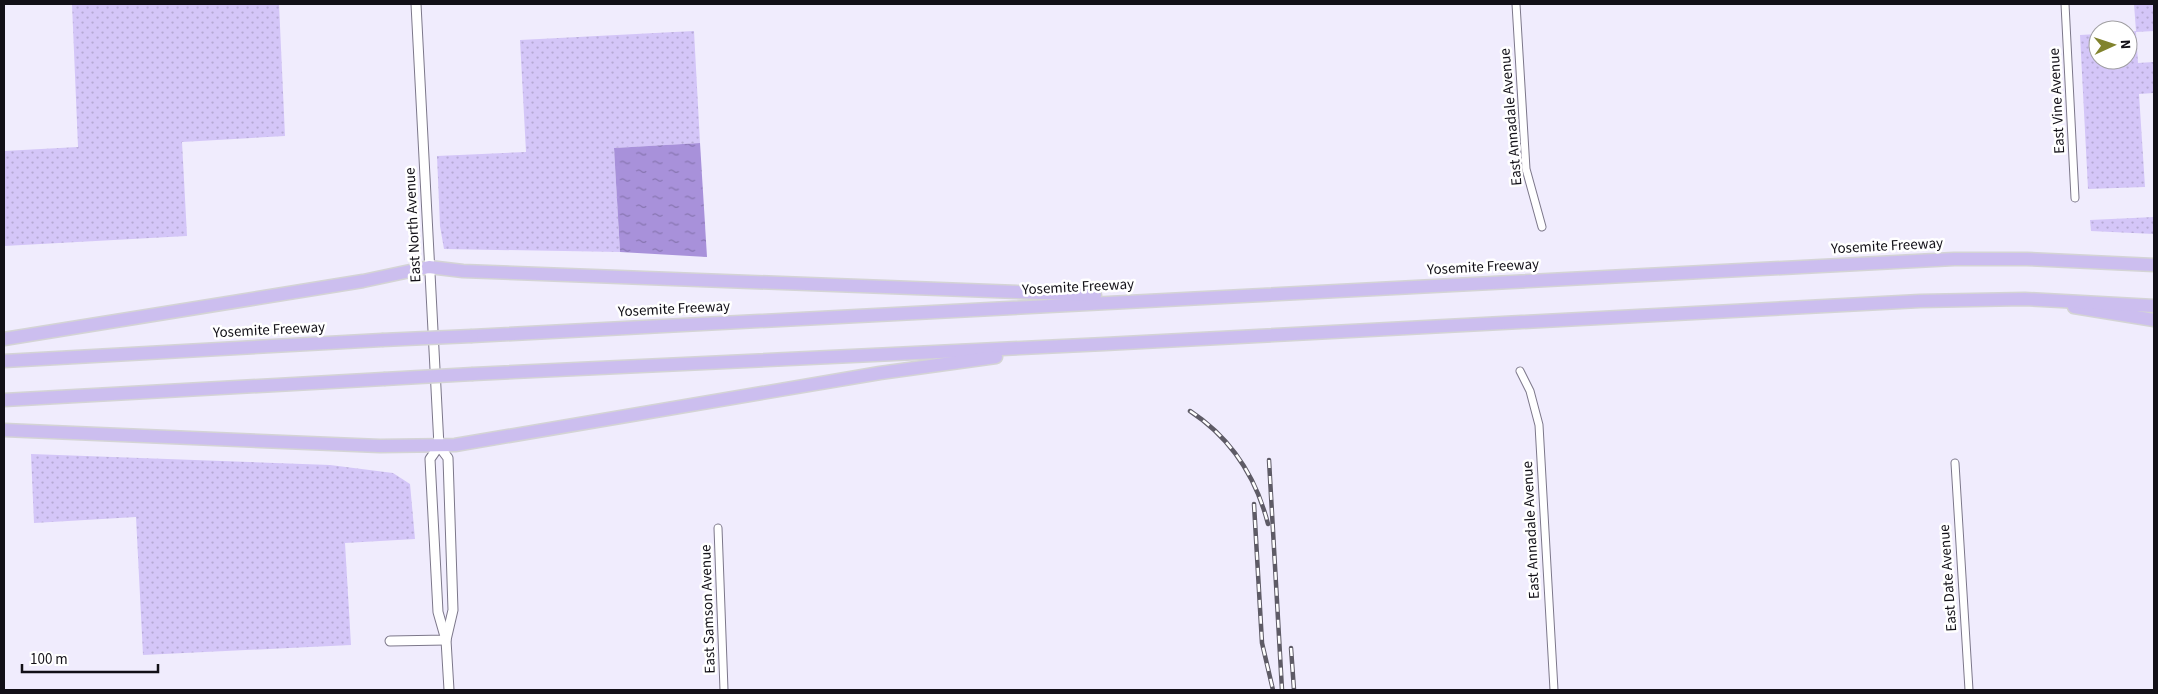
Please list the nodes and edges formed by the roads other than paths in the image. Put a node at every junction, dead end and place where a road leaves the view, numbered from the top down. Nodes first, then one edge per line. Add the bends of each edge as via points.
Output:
1 (416, 4) edge
2 (1516, 4) edge
3 (2065, 4) edge
4 (2075, 198) dead end
5 (1542, 227) dead end
6 (2154, 265) edge
7 (429, 267) junction
8 (1154, 299) junction
9 (2025, 299) junction
10 (2154, 306) edge
11 (2154, 320) edge
12 (4, 339) edge
13 (1105, 344) junction
14 (4, 361) edge
15 (1520, 371) dead end
16 (4, 400) edge
17 (4, 430) edge
18 (439, 446) junction
19 (1955, 464) dead end
20 (718, 528) dead end
21 (446, 640) junction
22 (390, 641) dead end
23 (449, 690) edge
24 (724, 690) edge
25 (1554, 690) edge
26 (1969, 690) edge

1 - 7 street, East North Avenue
2 - 5 street, East Annadale Avenue via 1526,169
3 - 4 street, East Vine Avenue
6 - 8 highway, Yosemite Freeway via 1954,259
7 - 8 highway via 1032,291
7 - 12 highway via 363,281
7 - 18 street, East North Avenue
8 - 14 highway, Yosemite Freeway, bridge
9 - 10 highway
9 - 11 highway
9 - 13 highway via 1920,301
13 - 16 highway, bridge
13 - 18 highway via 880,373
15 - 25 street, East Annadale Avenue via 1530,390 1539,425
17 - 18 highway
18 - 21 street, East North Avenue via 448,458 452,560 453,610
18 - 21 street, East North Avenue via 430,459 438,612
19 - 26 street, East Date Avenue
20 - 24 street, East Samson Avenue
21 - 22 street
21 - 23 street, East North Avenue

